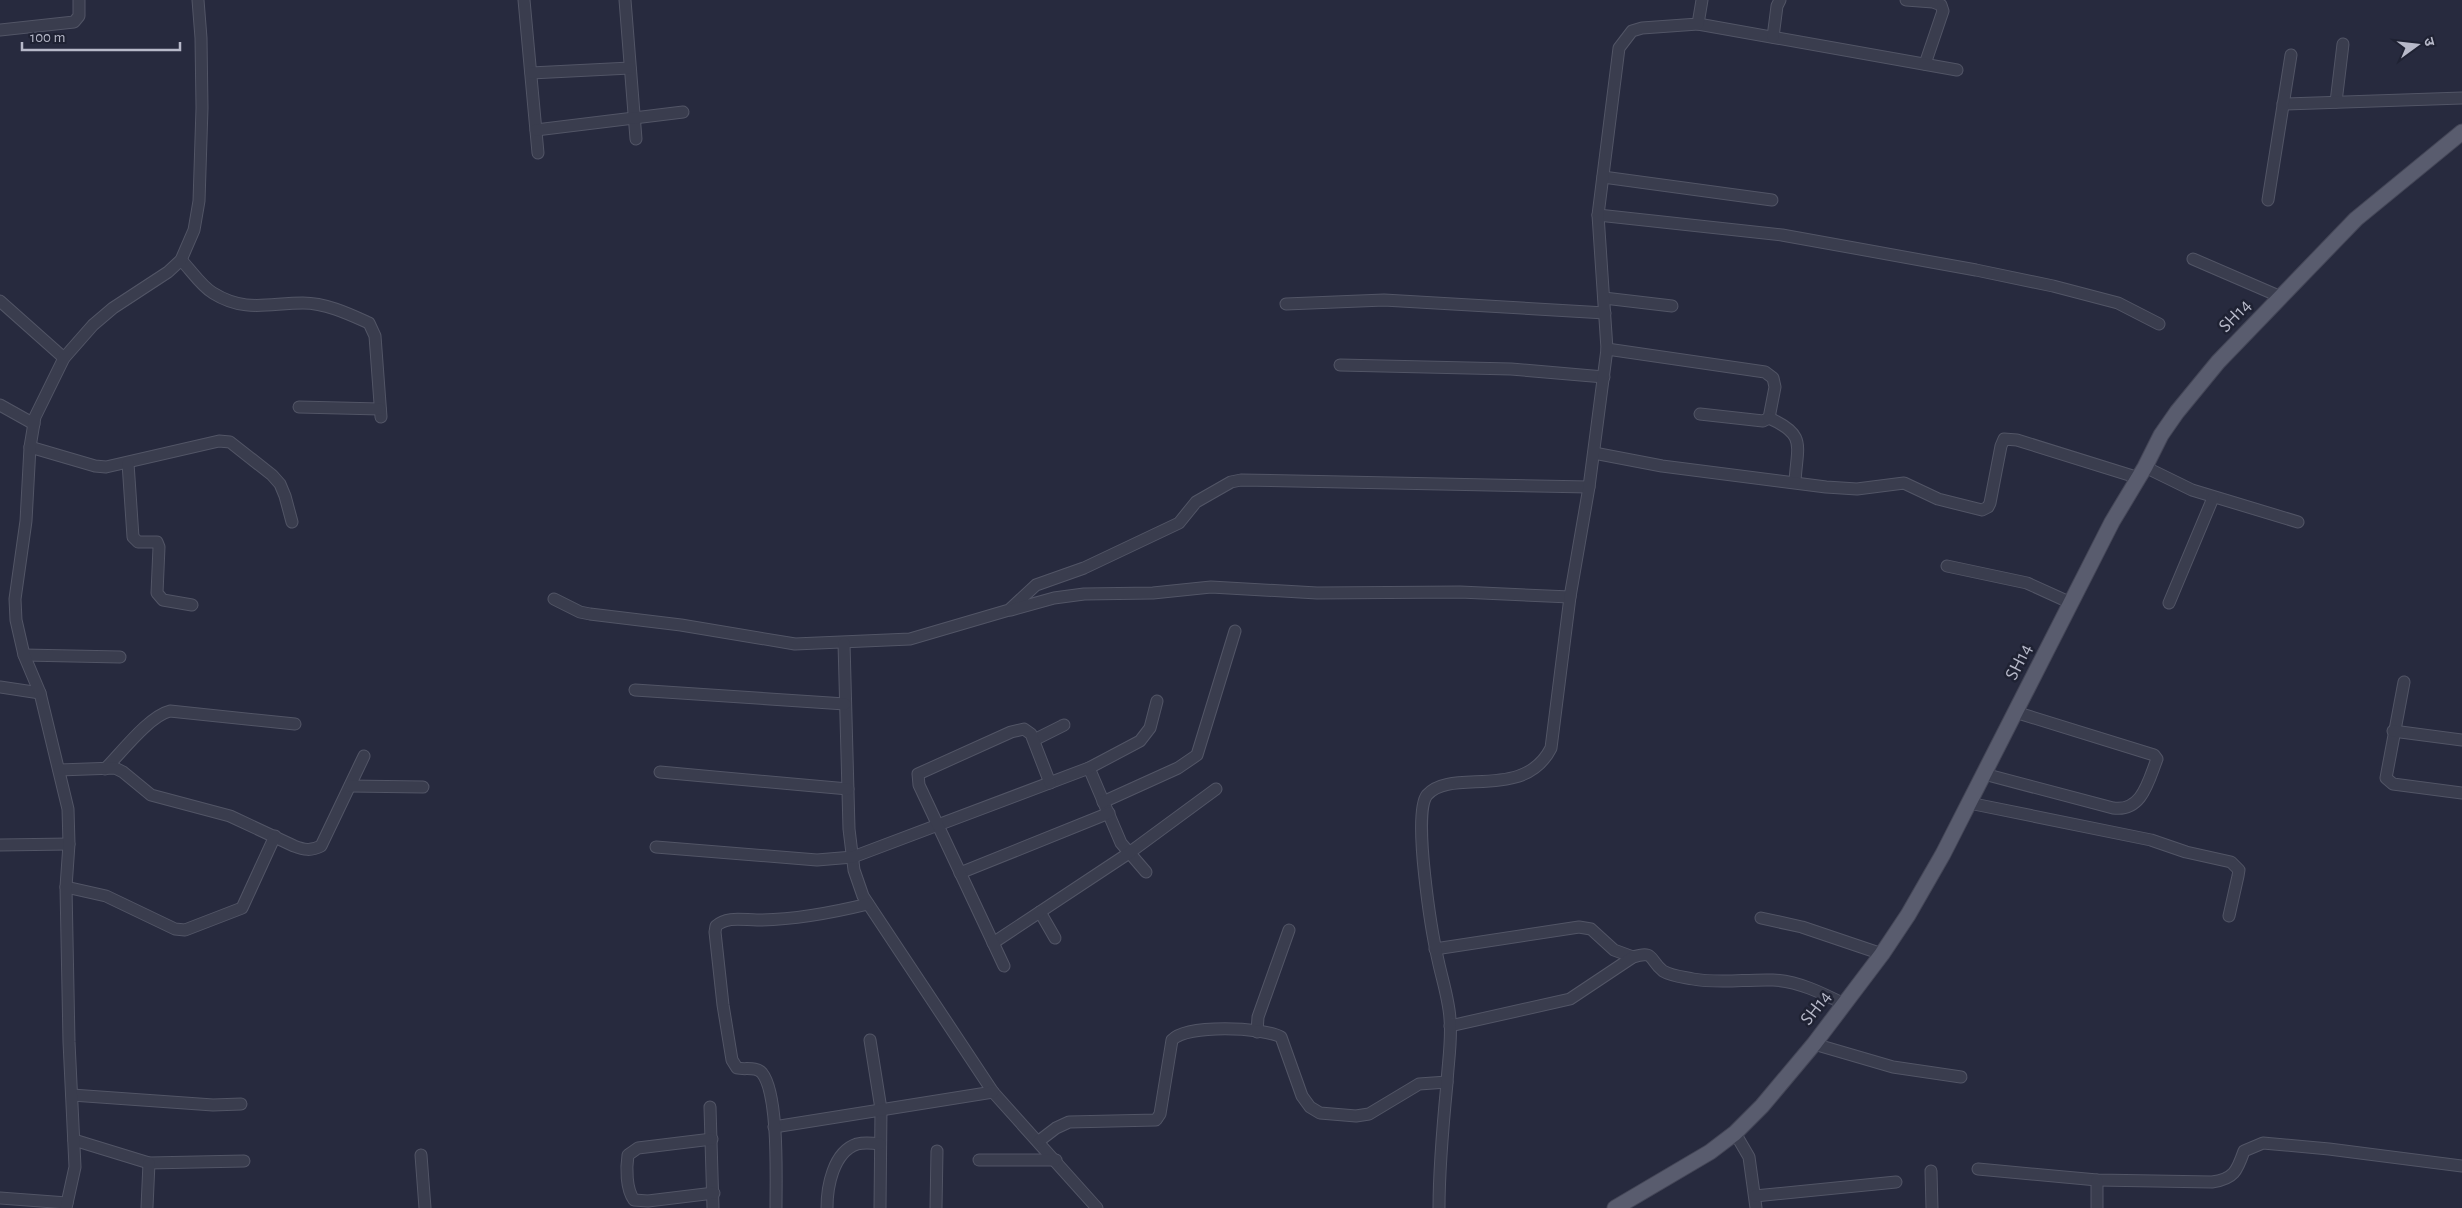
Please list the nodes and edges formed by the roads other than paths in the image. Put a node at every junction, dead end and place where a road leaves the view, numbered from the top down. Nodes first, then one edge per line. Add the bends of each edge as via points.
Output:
1 (79, 0) edge
2 (198, 0) edge
3 (524, 0) edge
4 (625, 0) edge
5 (1702, 0) edge
6 (1780, 0) edge
7 (1906, 0) edge
8 (1698, 24) junction
9 (0, 30) edge
10 (1772, 37) junction
11 (2343, 44) dead end
12 (2291, 55) dead end
13 (1925, 64) junction
14 (630, 68) junction
15 (1957, 70) dead end
16 (531, 72) junction
17 (2462, 98) edge
18 (2336, 102) junction
19 (2284, 104) junction
20 (683, 112) dead end
21 (634, 119) junction
22 (536, 130) junction
23 (2462, 132) edge
24 (636, 139) dead end
25 (538, 153) dead end
26 (1603, 178) junction
27 (1772, 200) dead end
28 (2268, 200) dead end
29 (1598, 215) junction
30 (2193, 259) dead end
31 (181, 260) junction
32 (2281, 297) junction
33 (1604, 298) junction
34 (0, 301) edge
35 (1286, 304) dead end
36 (1672, 306) dead end
37 (1605, 313) junction
38 (2159, 324) dead end
39 (1607, 349) junction
40 (64, 358) junction
41 (1340, 365) dead end
42 (1604, 377) junction
43 (0, 405) edge
44 (299, 407) dead end
45 (1700, 414) dead end
46 (1769, 418) junction
47 (34, 424) junction
48 (30, 446) junction
49 (1594, 453) junction
50 (128, 463) junction
51 (2142, 472) junction
52 (1795, 482) junction
53 (1589, 487) junction
54 (2214, 498) junction
55 (292, 522) dead end
56 (2298, 522) dead end
57 (1947, 566) dead end
58 (1570, 597) junction
59 (554, 599) dead end
60 (2071, 603) junction
61 (2170, 603) dead end
62 (192, 605) dead end
63 (1009, 610) junction
64 (1235, 631) dead end
65 (844, 643) junction
66 (24, 656) junction
67 (120, 658) dead end
68 (2404, 682) dead end
69 (0, 688) edge
70 (635, 690) dead end
71 (40, 693) junction
72 (1157, 701) dead end
73 (845, 704) junction
74 (2015, 712) junction
75 (295, 724) dead end
76 (1064, 725) dead end
77 (2394, 731) junction
78 (1034, 740) junction
79 (2462, 740) edge
80 (364, 756) dead end
81 (1088, 768) junction
82 (105, 769) junction
83 (59, 770) junction
84 (660, 772) dead end
85 (1984, 774) junction
86 (1050, 783) junction
87 (350, 786) junction
88 (423, 787) dead end
89 (848, 789) junction
90 (1216, 789) dead end
91 (2462, 793) edge
92 (1104, 802) junction
93 (1969, 803) junction
94 (1108, 813) junction
95 (938, 825) junction
96 (275, 836) junction
97 (70, 844) junction
98 (0, 845) edge
99 (656, 847) dead end
100 (1129, 853) junction
101 (852, 857) junction
102 (1146, 872) dead end
103 (960, 873) junction
104 (66, 887) junction
105 (868, 904) junction
106 (1040, 912) junction
107 (2229, 916) dead end
108 (1761, 918) dead end
109 (1289, 930) dead end
110 (1055, 938) dead end
111 (993, 943) junction
112 (1435, 949) junction
113 (1882, 954) junction
114 (1633, 957) junction
115 (1004, 966) dead end
116 (1844, 1004) junction
117 (1450, 1026) junction
118 (1256, 1032) junction
119 (870, 1040) dead end
120 (1814, 1044) junction
121 (1961, 1077) dead end
122 (1447, 1082) junction
123 (993, 1092) junction
124 (72, 1095) junction
125 (241, 1104) dead end
126 (710, 1107) dead end
127 (881, 1108) junction
128 (774, 1127) junction
129 (1735, 1133) junction
130 (712, 1139) junction
131 (74, 1140) junction
132 (1039, 1141) junction
133 (880, 1144) junction
134 (937, 1151) dead end
135 (421, 1155) dead end
136 (979, 1160) dead end
137 (1056, 1160) junction
138 (244, 1161) dead end
139 (149, 1163) junction
140 (2462, 1166) edge
141 (1978, 1169) dead end
142 (1931, 1171) dead end
143 (2097, 1180) junction
144 (1896, 1182) dead end
145 (714, 1193) junction
146 (1755, 1196) junction
147 (0, 1198) edge
148 (654, 1204) edge
149 (67, 1206) edge
150 (1622, 1206) edge
151 (147, 1208) edge
152 (425, 1208) edge
153 (713, 1208) edge
154 (776, 1208) edge
155 (827, 1208) edge
156 (880, 1208) edge
157 (936, 1208) edge
158 (1097, 1208) edge
159 (1439, 1208) edge
160 (1756, 1208) edge
161 (1932, 1208) edge
162 (2097, 1208) edge

1 - 9 street via 79,16 74,22
2 - 31 street via 202,108 199,201 194,230
3 - 16 street
4 - 14 street
5 - 8 street
6 - 10 street
7 - 13 street via 1933,2 1941,5 1944,11
8 - 10 street
8 - 26 street via 1642,28 1625,38 1619,48
10 - 13 street
11 - 18 street
12 - 19 street
13 - 15 street
14 - 16 street
14 - 21 street
16 - 22 street
17 - 18 street
18 - 19 street
19 - 28 street
20 - 21 street
21 - 22 street
21 - 24 street
22 - 25 street
23 - 32 main road, SH14 / SH14 via 2356,220
26 - 27 street
26 - 29 street
29 - 33 street
29 - 38 street via 1782,235 1976,270 2118,304
30 - 32 street
31 - 40 street via 93,325
31 - 44 street via 211,292 241,305 270,307 304,303 326,307 369,323 375,336 380,413
32 - 51 main road, SH14 / SH14 via 2218,362 2177,412 2161,434
33 - 36 street
33 - 37 street
34 - 40 street
35 - 37 street via 1384,300
37 - 39 street
39 - 42 street
39 - 46 street via 1770,374 1775,387
40 - 47 street
41 - 42 street via 1511,369
42 - 49 street
43 - 47 street
45 - 46 street via 1756,421
46 - 52 street via 1787,426 1797,440
47 - 48 street
48 - 50 street via 95,466
48 - 66 street via 26,521 15,599
49 - 52 street via 1662,466
49 - 53 street
50 - 55 street via 218,441 230,442 280,484
50 - 62 street via 133,537 138,542 157,542 159,547 157,593 163,600
51 - 52 street via 2009,438 2004,439 2000,446 1990,502 1988,508 1982,510 1938,500 1904,483 1857,489
51 - 54 street
51 - 60 main road, SH14 / SH14 via 2112,522
53 - 58 street
53 - 63 street via 1427,482 1230,482 1196,502 1179,523 1084,568 1036,585
54 - 56 street
54 - 61 street
57 - 60 street via 2027,583
58 - 63 street via 1460,592 1317,593 1211,587 1152,593 1084,594
58 - 112 street via 1551,748 1545,759 1534,770 1499,780 1436,788 1426,797 1423,811 1424,881
59 - 65 street via 590,614 795,644
60 - 74 main road, SH14 / SH14
63 - 65 street via 910,640
64 - 92 street via 1197,755 1178,768
65 - 73 street
66 - 67 street
66 - 71 street
68 - 77 street
69 - 71 street
70 - 73 street
71 - 83 street
72 - 81 street via 1146,735 1134,745
73 - 89 street
74 - 85 main road, SH14 / SH14
74 - 85 street via 2154,754 2157,760 2142,795 2134,805 2123,810
75 - 82 street via 170,711 154,720
76 - 78 street
77 - 79 street
77 - 91 street via 2386,772 2389,783
78 - 86 street
78 - 95 street via 1029,730 1019,729 920,772 917,778
80 - 87 street
81 - 86 street
81 - 92 street
82 - 83 street
82 - 96 street via 124,772 151,795 230,816
83 - 97 street via 67,801
84 - 89 street
85 - 93 main road, SH14 / SH14
86 - 95 street
87 - 88 street
87 - 96 street via 321,846 314,850 299,848
89 - 101 street
90 - 100 street
92 - 94 street
93 - 107 street via 2151,840 2231,862 2238,870 2238,876
93 - 113 main road, SH14 / SH14 via 1917,900
94 - 100 street
94 - 103 street
95 - 101 street
95 - 103 street
96 - 104 street via 242,908 185,930 167,927 106,896
97 - 98 street
97 - 104 street
99 - 101 street via 817,860
100 - 102 street
100 - 106 street
101 - 105 street
103 - 111 street
104 - 124 street
105 - 123 street
105 - 128 street via 801,917 727,920 716,926 732,1060 737,1068 754,1068 762,1073 772,1100
106 - 110 street
106 - 111 street
108 - 113 street via 1802,927
109 - 118 street via 1258,1017
111 - 115 street
112 - 114 street via 1579,927 1591,929 1614,950
112 - 117 street
113 - 116 main road, SH14 / SH14
114 - 116 street via 1651,955 1665,972 1675,976 1720,982 1775,980 1806,986
114 - 117 street via 1570,999
116 - 120 main road, SH14 / SH14
117 - 122 street
118 - 122 street via 1274,1033 1281,1037 1302,1096 1310,1108 1320,1113 1369,1114 1419,1084
118 - 132 street via 1222,1030 1177,1035 1172,1040 1160,1114 1156,1120 1069,1122
119 - 127 street
120 - 121 street via 1893,1067
120 - 129 main road, SH14 / SH14
122 - 159 street
123 - 127 street
123 - 132 street
124 - 125 street
124 - 131 street
126 - 130 street
127 - 128 street
127 - 133 street
128 - 154 street
129 - 146 street via 1749,1157
129 - 150 main road, SH14 / SH14
130 - 145 street
130 - 148 street via 646,1146 628,1155 631,1196 634,1200
131 - 139 street
131 - 149 street via 75,1167
132 - 137 street
133 - 155 street via 856,1144 848,1150 827,1187
133 - 156 street
134 - 157 street
135 - 152 street
136 - 137 street
137 - 158 street
138 - 139 street
139 - 151 street
140 - 143 street via 2263,1143 2244,1151 2233,1175 2225,1180
141 - 143 street
142 - 161 street
143 - 162 street
144 - 146 street
145 - 148 street
145 - 153 street
146 - 160 street
147 - 149 street

